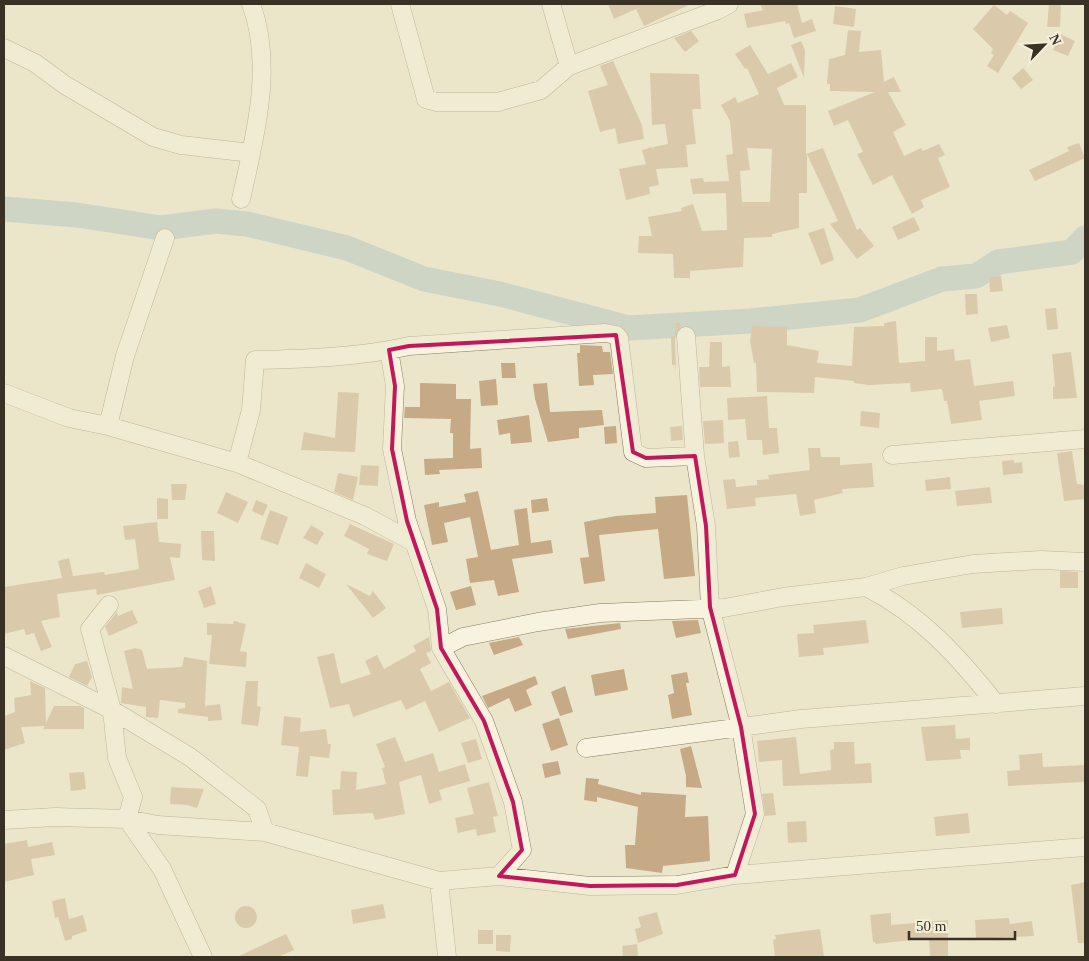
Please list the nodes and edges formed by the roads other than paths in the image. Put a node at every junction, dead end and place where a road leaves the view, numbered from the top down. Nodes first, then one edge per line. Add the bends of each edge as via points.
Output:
1 (251, 4) edge
2 (400, 4) edge
3 (551, 4) edge
4 (721, 6) edge
5 (4, 48) edge
6 (569, 66) junction
7 (251, 153) junction
8 (240, 199) dead end
9 (164, 238) dead end
10 (686, 336) dead end
11 (389, 350) junction
12 (4, 393) edge
13 (108, 426) junction
14 (1085, 439) edge
15 (892, 455) dead end
16 (695, 456) junction
17 (237, 463) junction
18 (415, 543) junction
19 (1085, 562) edge
20 (866, 586) junction
21 (109, 605) dead end
22 (710, 608) junction
23 (441, 648) junction
24 (4, 656) edge
25 (1085, 696) edge
26 (996, 704) junction
27 (112, 710) junction
28 (741, 727) junction
29 (586, 748) dead end
30 (127, 819) junction
31 (4, 820) edge
32 (265, 832) junction
33 (1085, 847) edge
34 (499, 876) junction
35 (735, 876) junction
36 (439, 881) junction
37 (203, 957) edge
38 (447, 957) edge

1 - 7 street via 262,53
2 - 6 street via 426,99 437,102 498,102 541,90
3 - 6 street
4 - 6 street
5 - 7 street via 35,63 65,85 153,137 181,145
7 - 8 street
9 - 13 street via 125,356
10 - 16 street
11 - 16 street via 408,346 616,335 623,364 633,452 646,458
11 - 17 street via 255,360 251,410
11 - 18 street via 394,386 392,449 407,521
12 - 13 street via 69,418
13 - 17 street
14 - 15 street
16 - 22 street via 706,526
17 - 18 street via 365,516
18 - 23 street via 437,609
19 - 20 street via 1042,560 973,564
20 - 22 street
20 - 26 street via 919,620 960,659
21 - 27 street via 90,628
22 - 23 street via 600,613 538,622 463,637
22 - 28 street
23 - 34 street via 484,721 513,802 522,850
24 - 27 street
25 - 26 street
26 - 28 street via 801,719
27 - 30 street via 117,758 133,797
27 - 32 street via 190,757 256,809
28 - 29 street
28 - 35 street via 755,814
30 - 31 street via 55,817
30 - 32 street via 158,825
30 - 37 street via 162,869
32 - 36 street
33 - 35 street
34 - 35 street via 590,886 677,885
34 - 36 street
36 - 38 street

